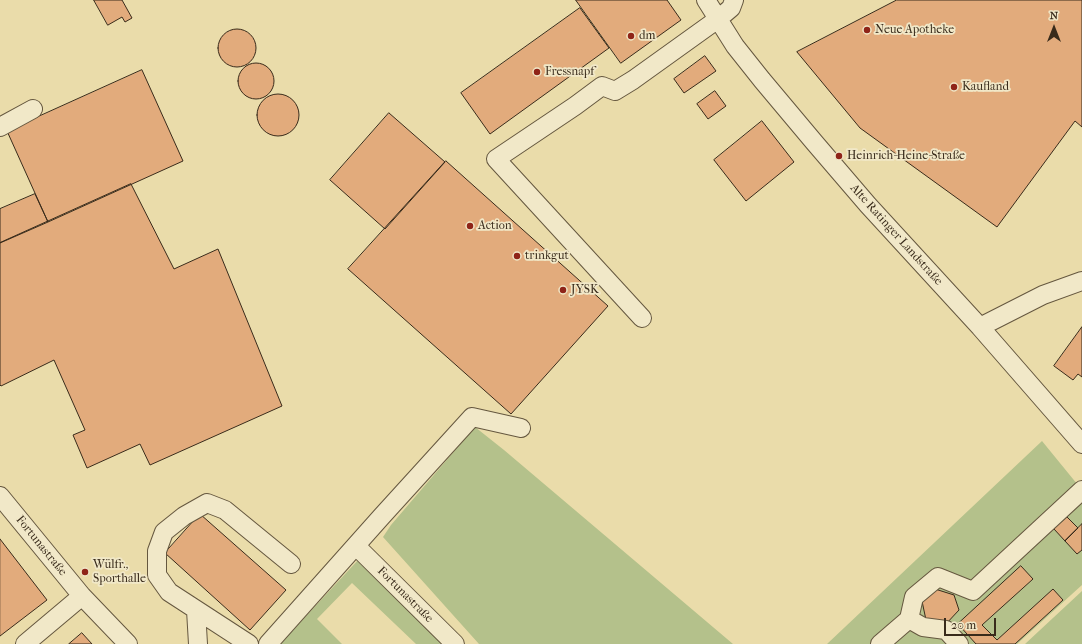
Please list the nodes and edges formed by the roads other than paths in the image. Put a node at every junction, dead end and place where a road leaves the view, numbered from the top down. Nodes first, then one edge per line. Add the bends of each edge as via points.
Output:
1 (706, 0) edge
2 (734, 0) edge
3 (718, 19) junction
4 (33, 109) dead end
5 (0, 128) edge
6 (1082, 281) edge
7 (642, 318) dead end
8 (980, 327) junction
9 (521, 428) dead end
10 (1082, 444) edge
11 (1082, 490) edge
12 (0, 496) edge
13 (356, 546) junction
14 (291, 564) dead end
15 (82, 596) junction
16 (196, 610) junction
17 (909, 619) junction
18 (25, 644) edge
19 (128, 644) edge
20 (198, 644) edge
21 (249, 644) edge
22 (268, 644) edge
23 (455, 644) edge
24 (880, 644) edge
25 (959, 644) edge

1 - 3 street, Alte Ratinger Landstraße
2 - 3 street via 732,8
3 - 7 street via 633,80 615,90 602,86 496,159
3 - 8 street, Alte Ratinger Landstraße via 735,46 814,142
4 - 5 street
6 - 8 street via 1043,295
8 - 10 street, Alte Ratinger Landstraße
9 - 13 street via 472,417
11 - 17 street via 973,591 938,577 914,597
12 - 15 street, Fortunastraße
13 - 22 street
13 - 23 street, Fortunastraße
14 - 16 street via 225,510 207,503 184,516 164,532 157,551 157,575 169,592
15 - 18 street
15 - 19 street, Fortunastraße
16 - 20 street
16 - 21 street
17 - 24 street
17 - 25 street via 923,627 946,630

